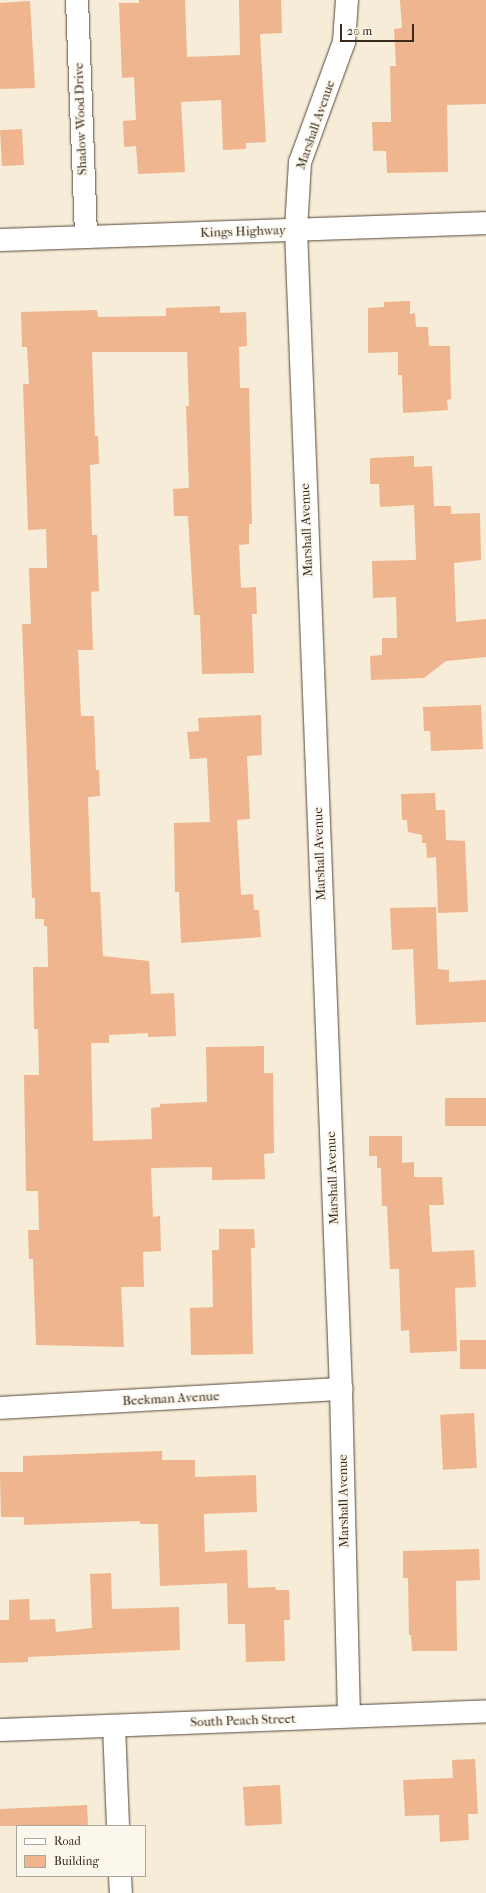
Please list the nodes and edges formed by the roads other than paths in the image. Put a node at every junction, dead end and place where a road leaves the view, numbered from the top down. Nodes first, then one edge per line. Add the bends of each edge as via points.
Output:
1 (77, 0) edge
2 (347, 0) edge
3 (486, 223) edge
4 (296, 230) junction
5 (86, 237) junction
6 (0, 240) edge
7 (342, 1389) junction
8 (0, 1408) edge
9 (486, 1710) edge
10 (349, 1716) junction
11 (114, 1726) junction
12 (0, 1730) edge
13 (118, 1825) edge
14 (120, 1877) edge
15 (121, 1893) edge

1 - 5 street, Shadow Wood Drive
2 - 4 street, Marshall Avenue via 344,42 300,162
3 - 4 street, Kings Highway
4 - 5 street, Kings Highway
4 - 7 street, Marshall Avenue
5 - 6 street, Kings Highway
7 - 8 street, Beekman Avenue
7 - 10 street, Marshall Avenue
9 - 10 street, South Peach Street
10 - 11 street, South Peach Street
11 - 12 street, South Peach Street
11 - 13 street
14 - 15 street

